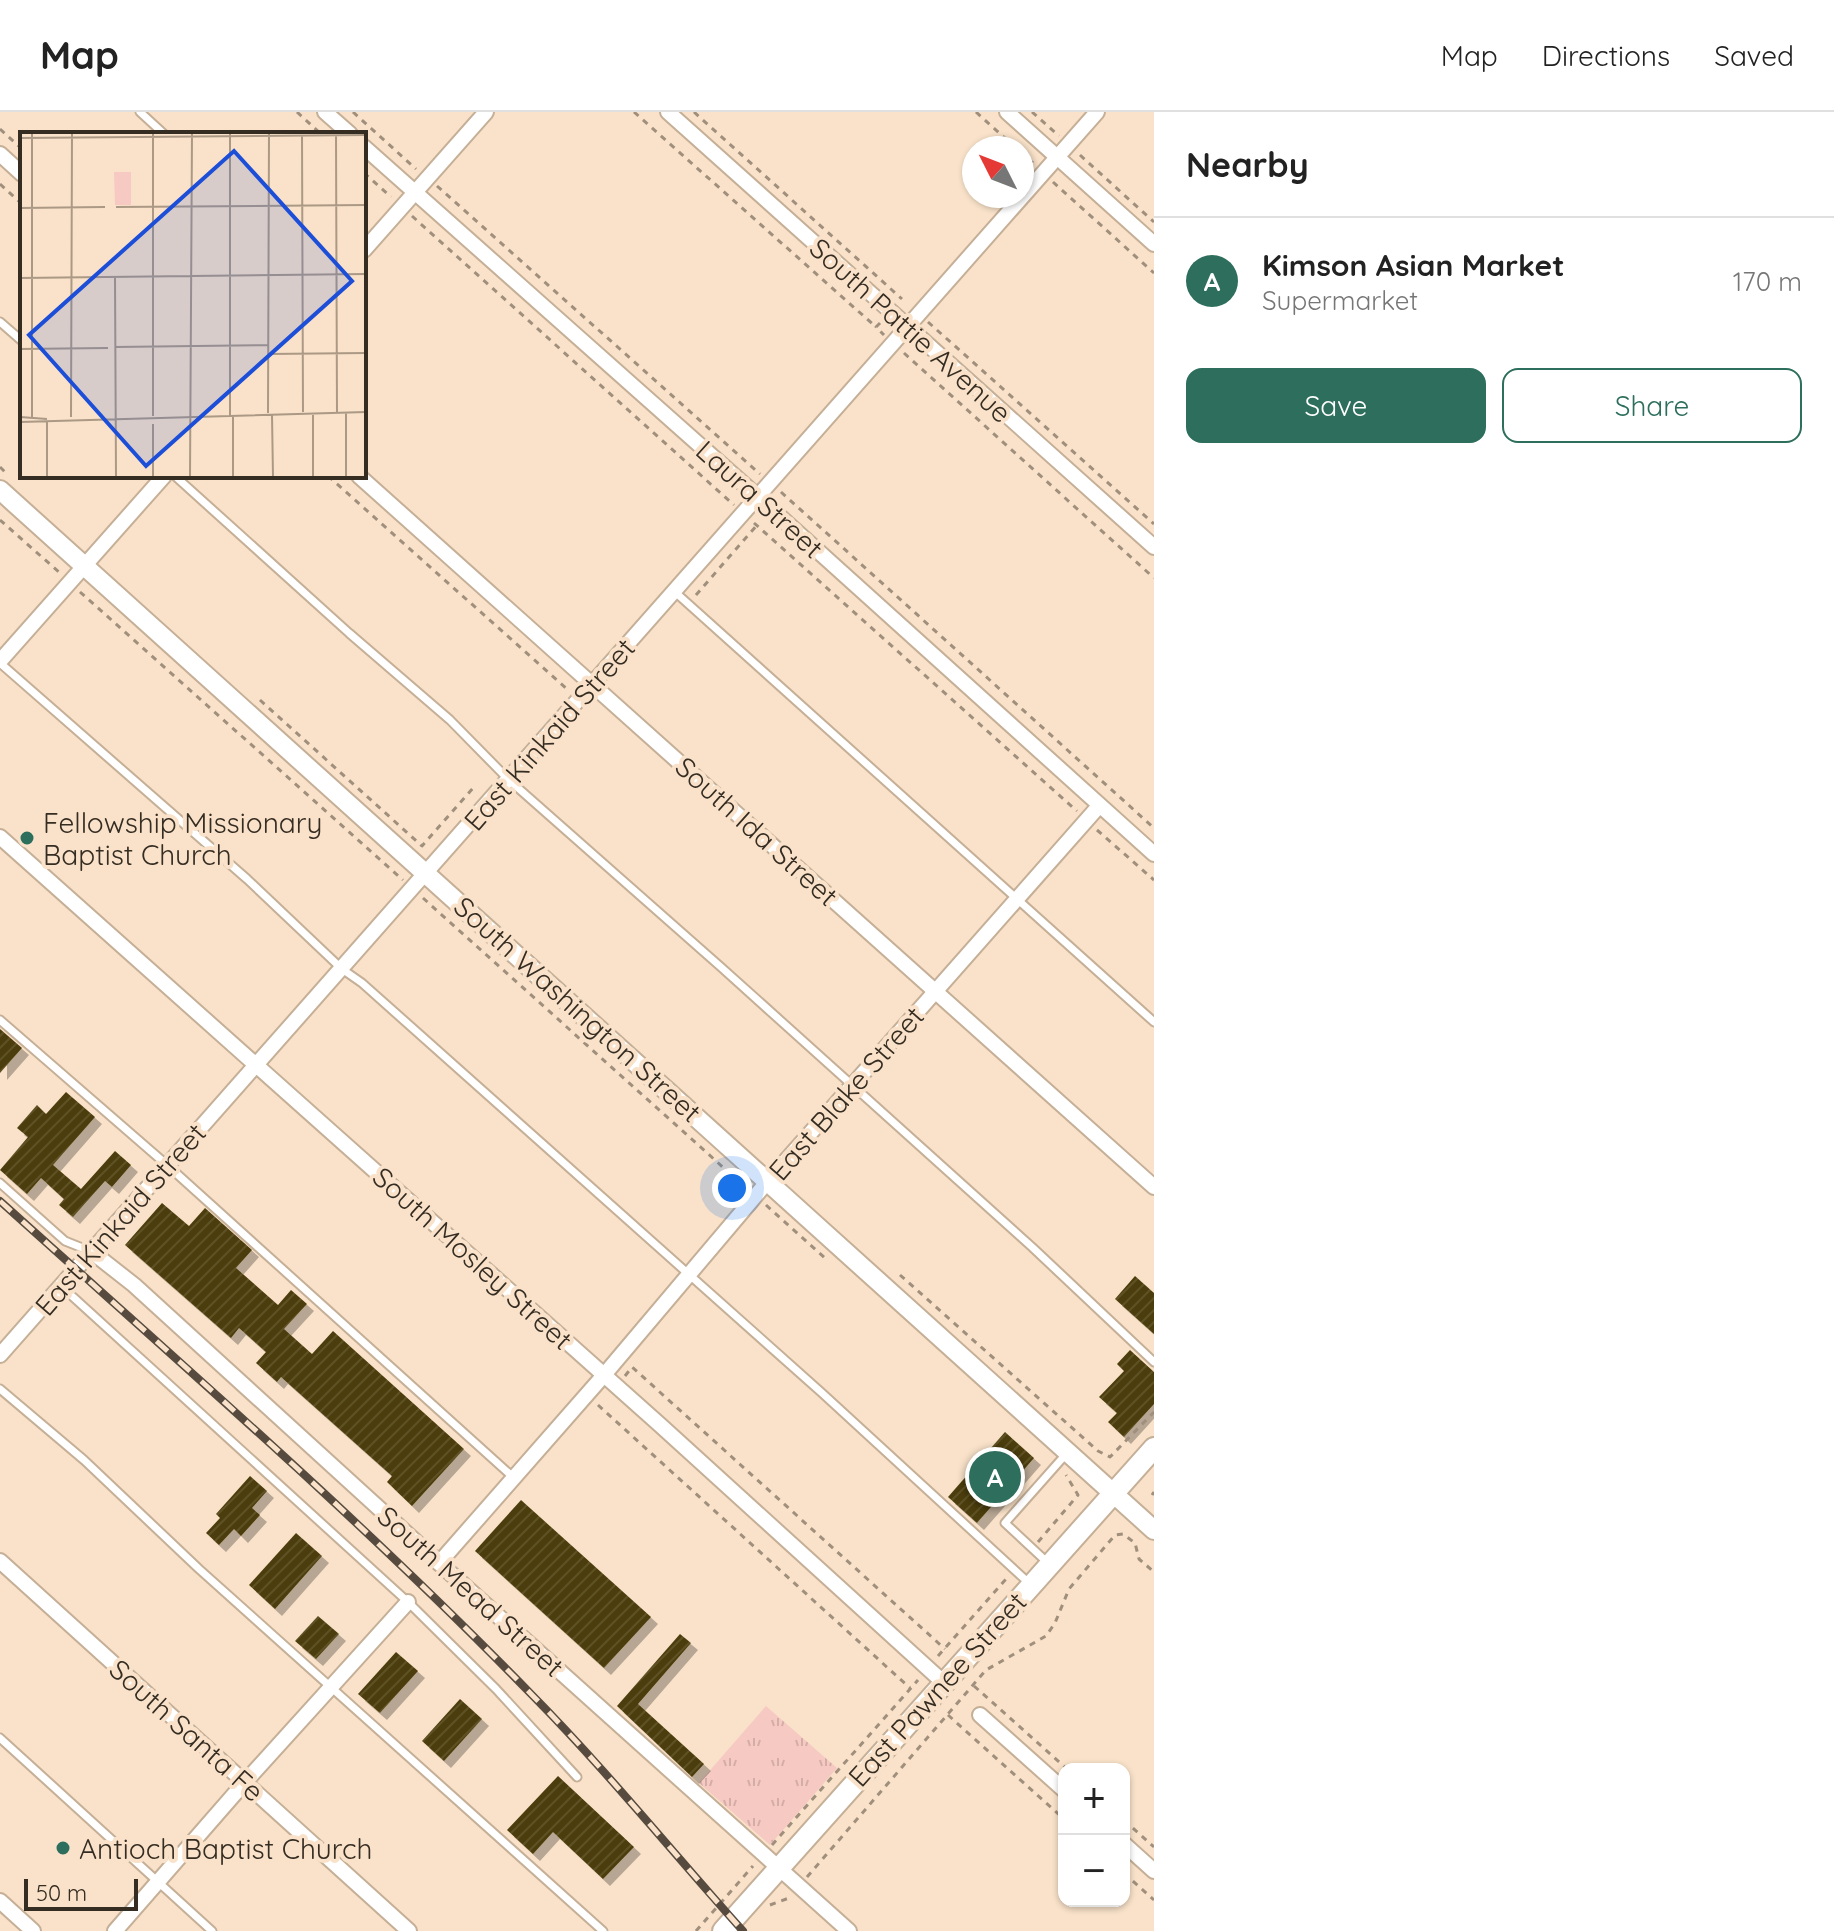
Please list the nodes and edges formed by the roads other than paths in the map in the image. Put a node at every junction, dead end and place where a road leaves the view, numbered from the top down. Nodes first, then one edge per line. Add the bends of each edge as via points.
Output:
1 (140, 112) edge
2 (325, 112) edge
3 (486, 112) edge
4 (668, 112) edge
5 (1007, 112) edge
6 (1097, 112) edge
7 (162, 132) edge
8 (348, 132) edge
9 (366, 149) edge
10 (0, 154) edge
11 (1058, 157) junction
12 (20, 172) edge
13 (415, 193) junction
14 (1154, 244) edge
15 (366, 248) edge
16 (0, 322) edge
17 (908, 327) junction
18 (20, 339) edge
19 (162, 478) edge
20 (177, 478) edge
21 (361, 478) edge
22 (5, 484) edge
23 (758, 497) junction
24 (1154, 547) edge
25 (85, 566) junction
26 (675, 592) junction
27 (0, 662) edge
28 (593, 685) junction
29 (509, 780) junction
30 (1099, 806) junction
31 (0, 837) edge
32 (1151, 845) edge
33 (426, 873) junction
34 (1017, 899) junction
35 (342, 969) junction
36 (935, 991) junction
37 (0, 1020) edge
38 (1154, 1022) edge
39 (256, 1065) junction
40 (853, 1085) junction
41 (167, 1165) junction
42 (768, 1181) junction
43 (0, 1183) edge
44 (1154, 1187) edge
45 (92, 1252) junction
46 (689, 1275) junction
47 (61, 1286) junction
48 (0, 1355) edge
49 (1154, 1362) edge
50 (604, 1375) junction
51 (0, 1389) edge
52 (1154, 1448) edge
53 (1062, 1458) junction
54 (514, 1478) junction
55 (1115, 1493) junction
56 (1154, 1530) edge
57 (0, 1561) edge
58 (439, 1563) junction
59 (1049, 1564) junction
60 (1030, 1584) junction
61 (408, 1602) junction
62 (935, 1676) junction
63 (332, 1686) junction
64 (980, 1715) dead end
65 (0, 1738) edge
66 (577, 1777) dead end
67 (245, 1782) junction
68 (1058, 1785) edge
69 (1130, 1849) edge
70 (771, 1861) junction
71 (1154, 1871) edge
72 (158, 1882) junction
73 (0, 1901) edge
74 (33, 1931) edge
75 (115, 1931) edge
76 (212, 1931) edge
77 (409, 1931) edge
78 (603, 1931) edge
79 (723, 1931) edge
80 (849, 1931) edge

1 - 7 lane
2 - 8 street
3 - 13 street
4 - 17 street, South Pattie Avenue
5 - 11 street
6 - 11 street, East Kinkaid Street
9 - 13 street, Laura Street
10 - 12 street
11 - 14 street
11 - 17 street, East Kinkaid Street
13 - 15 street
13 - 23 street, Laura Street
16 - 18 lane
17 - 23 street, East Kinkaid Street
17 - 24 street, South Pattie Avenue
19 - 25 street
20 - 29 lane via 450,720
21 - 28 street, South Ida Street
22 - 25 street, South Washington Street
23 - 26 street, East Kinkaid Street
23 - 30 street, Laura Street
25 - 27 street
25 - 33 street, South Washington Street
26 - 28 street, East Kinkaid Street
26 - 34 lane
27 - 35 lane
28 - 29 street, East Kinkaid Street
28 - 36 street, South Ida Street
29 - 33 street, East Kinkaid Street
29 - 40 lane
30 - 32 street, Laura Street
30 - 34 street, East Blake Street
31 - 39 street, South Mosley Street
33 - 35 street, East Kinkaid Street
33 - 42 street, South Washington Street
34 - 36 street, East Blake Street
34 - 38 lane
35 - 39 street, East Kinkaid Street
35 - 46 lane
36 - 40 street, East Blake Street
36 - 44 street, South Ida Street
37 - 41 lane
39 - 41 street, East Kinkaid Street
39 - 50 street, South Mosley Street
40 - 42 street, East Blake Street
40 - 49 lane
41 - 45 street, East Kinkaid Street
41 - 54 lane
42 - 46 street, East Blake Street
42 - 53 street, South Washington Street
43 - 45 lane via 65,1241
45 - 47 street, East Kinkaid Street
45 - 58 street, South Mead Street
46 - 50 street, East Blake Street
46 - 60 lane
47 - 48 street, East Kinkaid Street
47 - 61 lane
50 - 54 street, East Blake Street
50 - 62 street, South Mosley Street
51 - 63 lane
52 - 55 main road, East Pawnee Street
53 - 55 street, South Washington Street
53 - 59 lane via 1005,1523
54 - 58 street, East Blake Street
55 - 56 street, South Washington Street
55 - 59 main road, East Pawnee Street
57 - 67 street, South Santa Fe
58 - 70 street, South Mead Street
59 - 60 main road, East Pawnee Street
60 - 62 main road, East Pawnee Street
61 - 63 street
61 - 66 lane
62 - 70 main road, East Pawnee Street
63 - 67 street
63 - 78 lane
64 - 68 street
65 - 72 lane
67 - 72 street
67 - 77 street, South Santa Fe
69 - 71 street
70 - 79 main road, East Pawnee Street
70 - 80 street, South Mead Street
72 - 75 street
72 - 76 lane
73 - 74 street

